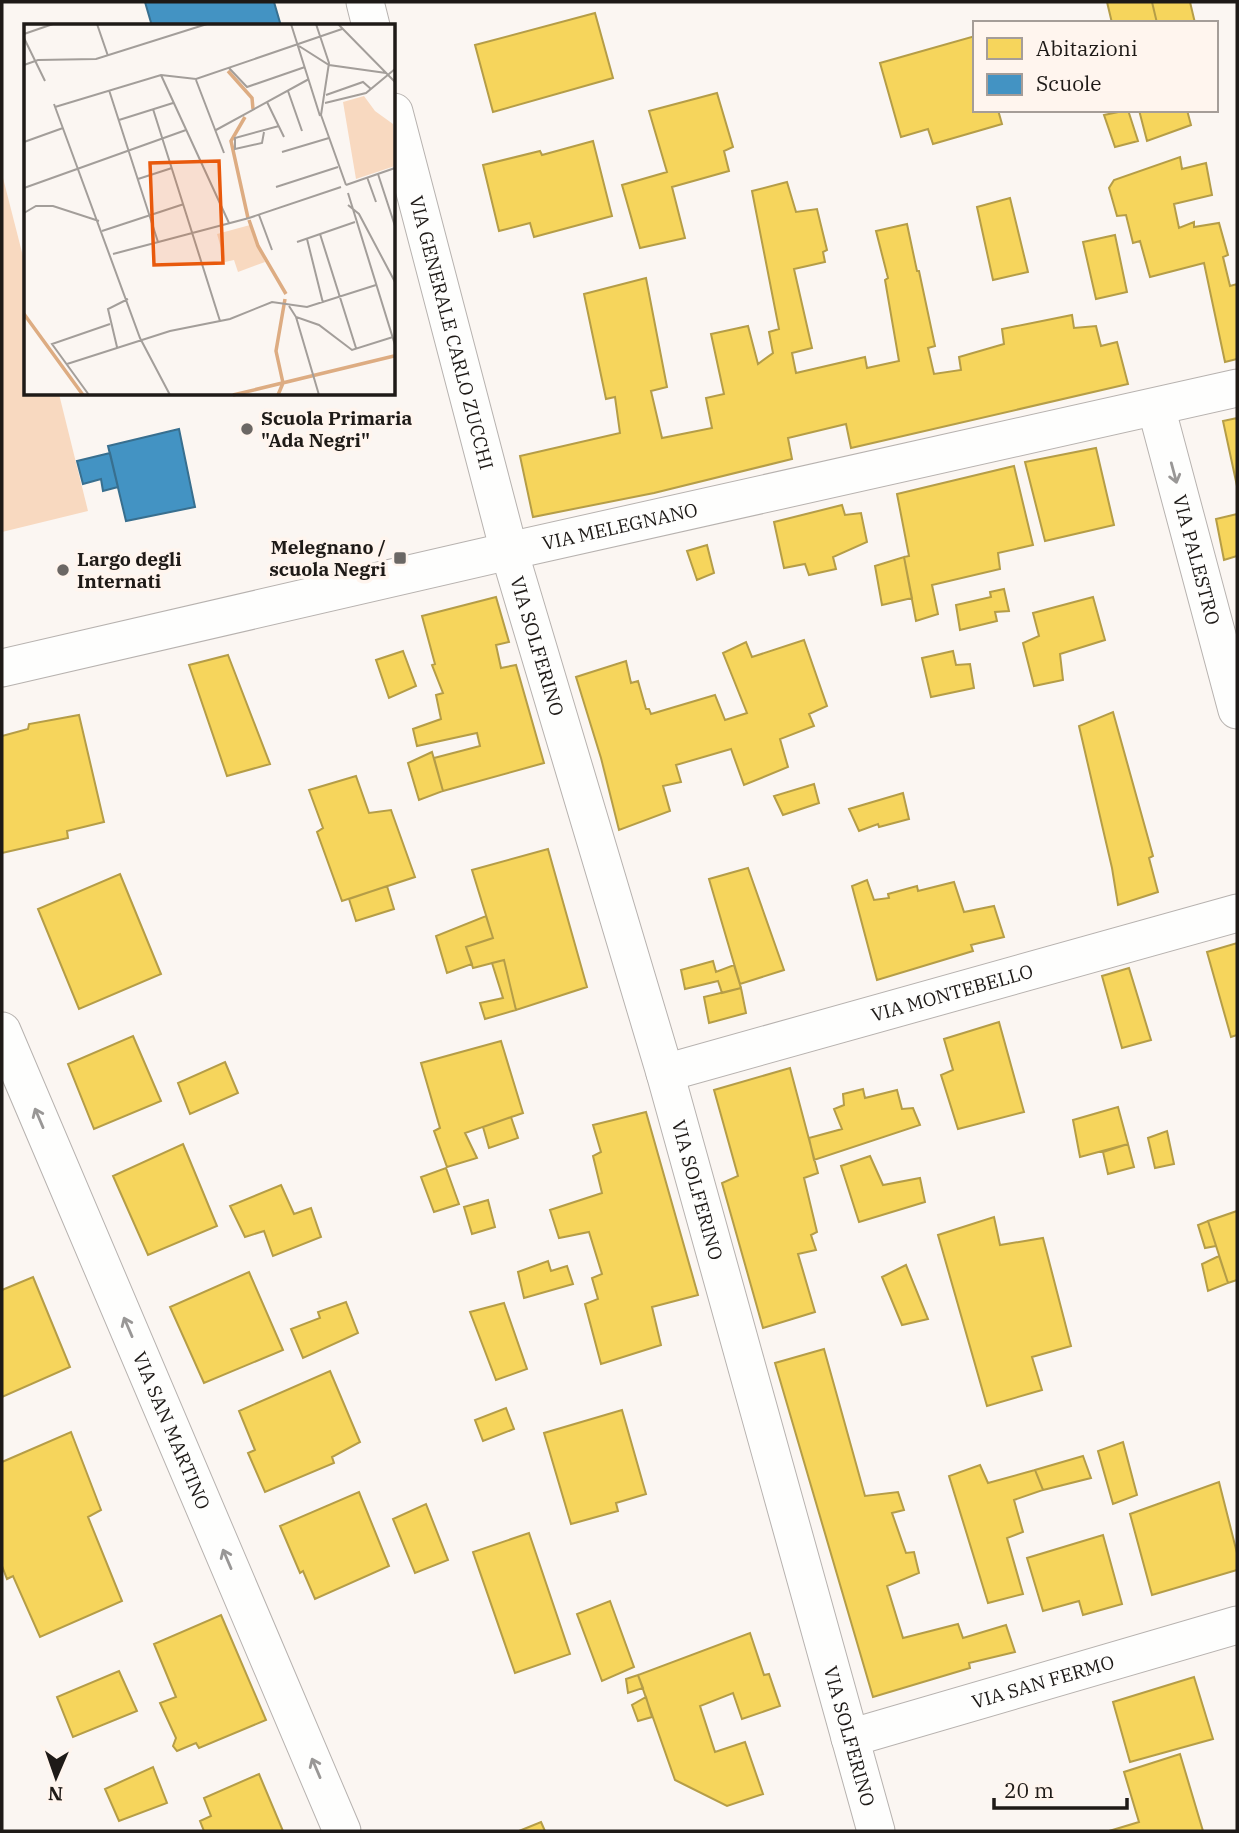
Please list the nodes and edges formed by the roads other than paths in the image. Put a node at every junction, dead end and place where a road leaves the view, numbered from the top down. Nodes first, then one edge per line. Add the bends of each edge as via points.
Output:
1 (365, 2) edge
2 (370, 24) edge
3 (396, 120) edge
4 (1237, 388) edge
5 (1156, 407) junction
6 (509, 551) junction
7 (2, 668) edge
8 (1237, 710) edge
9 (1237, 912) edge
10 (2, 1031) edge
11 (664, 1073) junction
12 (1237, 1625) edge
13 (850, 1738) junction
14 (342, 1831) edge
15 (876, 1831) edge

1 - 2 street
3 - 6 street, VIA GENERALE CARLO ZUCCHI
4 - 5 street, VIA MELEGNANO
5 - 6 street, VIA MELEGNANO
5 -> 8 street, VIA PALESTRO
6 - 7 street, VIA MELEGNANO
6 - 11 street, VIA SOLFERINO
9 - 11 street, VIA MONTEBELLO
14 -> 10 street, VIA SAN MARTINO
11 - 13 street, VIA SOLFERINO
12 - 13 street, VIA SAN FERMO
13 - 15 street, VIA SOLFERINO

